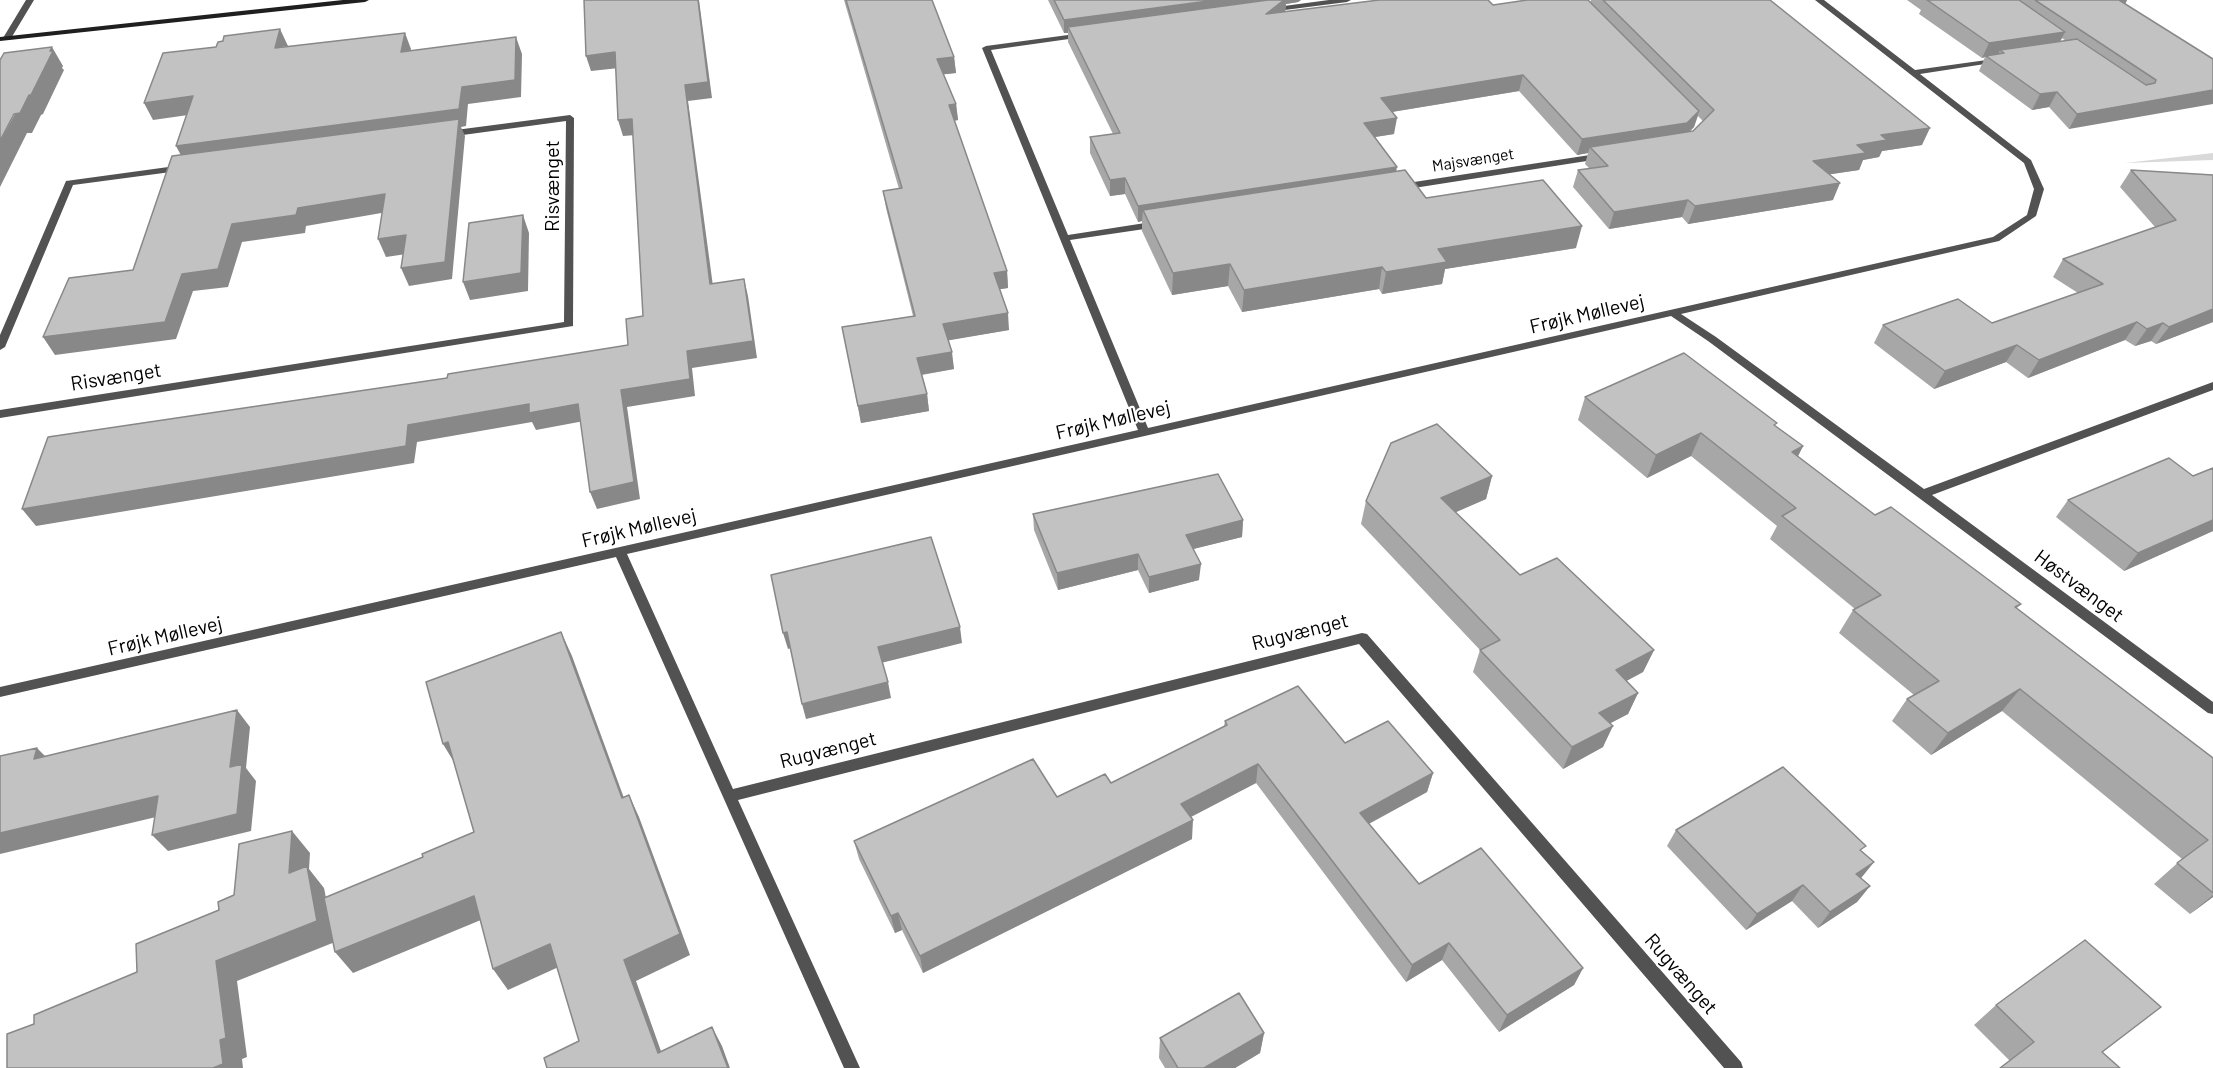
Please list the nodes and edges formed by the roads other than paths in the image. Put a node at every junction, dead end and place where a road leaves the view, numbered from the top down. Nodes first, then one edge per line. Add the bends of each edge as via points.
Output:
1 (30, 0) edge
2 (365, 0) edge
3 (1347, 0) edge
4 (1819, 0) edge
5 (1254, 12) edge
6 (1091, 34) edge
7 (4, 38) edge
8 (2002, 59) edge
9 (1913, 73) junction
10 (441, 135) edge
11 (1616, 154) edge
12 (200, 166) edge
13 (1393, 188) edge
14 (1170, 222) edge
15 (1065, 238) junction
16 (1673, 313) junction
17 (0, 347) edge
18 (2213, 386) edge
19 (0, 414) edge
20 (1144, 432) junction
21 (1923, 494) junction
22 (619, 551) junction
23 (0, 692) edge
24 (2213, 709) edge
25 (730, 796) junction
26 (852, 1068) edge
27 (1735, 1068) edge

1 - 7 street
2 - 7 street
3 - 5 street
4 - 9 street, Frøjk Møllevej
6 - 15 street via 986,48
8 - 9 street
9 - 16 street, Frøjk Møllevej via 2028,162 2040,189 2031,216 1996,239
10 - 19 street, Risvænget via 570,118 569,324
11 - 13 street, Majsvænget
12 - 17 street via 69,183
14 - 15 street
15 - 20 street
16 - 20 street, Frøjk Møllevej
16 - 21 street, Høstvænget
18 - 21 street
20 - 22 street, Frøjk Møllevej
21 - 24 street, Høstvænget
22 - 23 street, Frøjk Møllevej
22 - 25 street
25 - 26 street
25 - 27 street, Rugvænget via 1362,638

